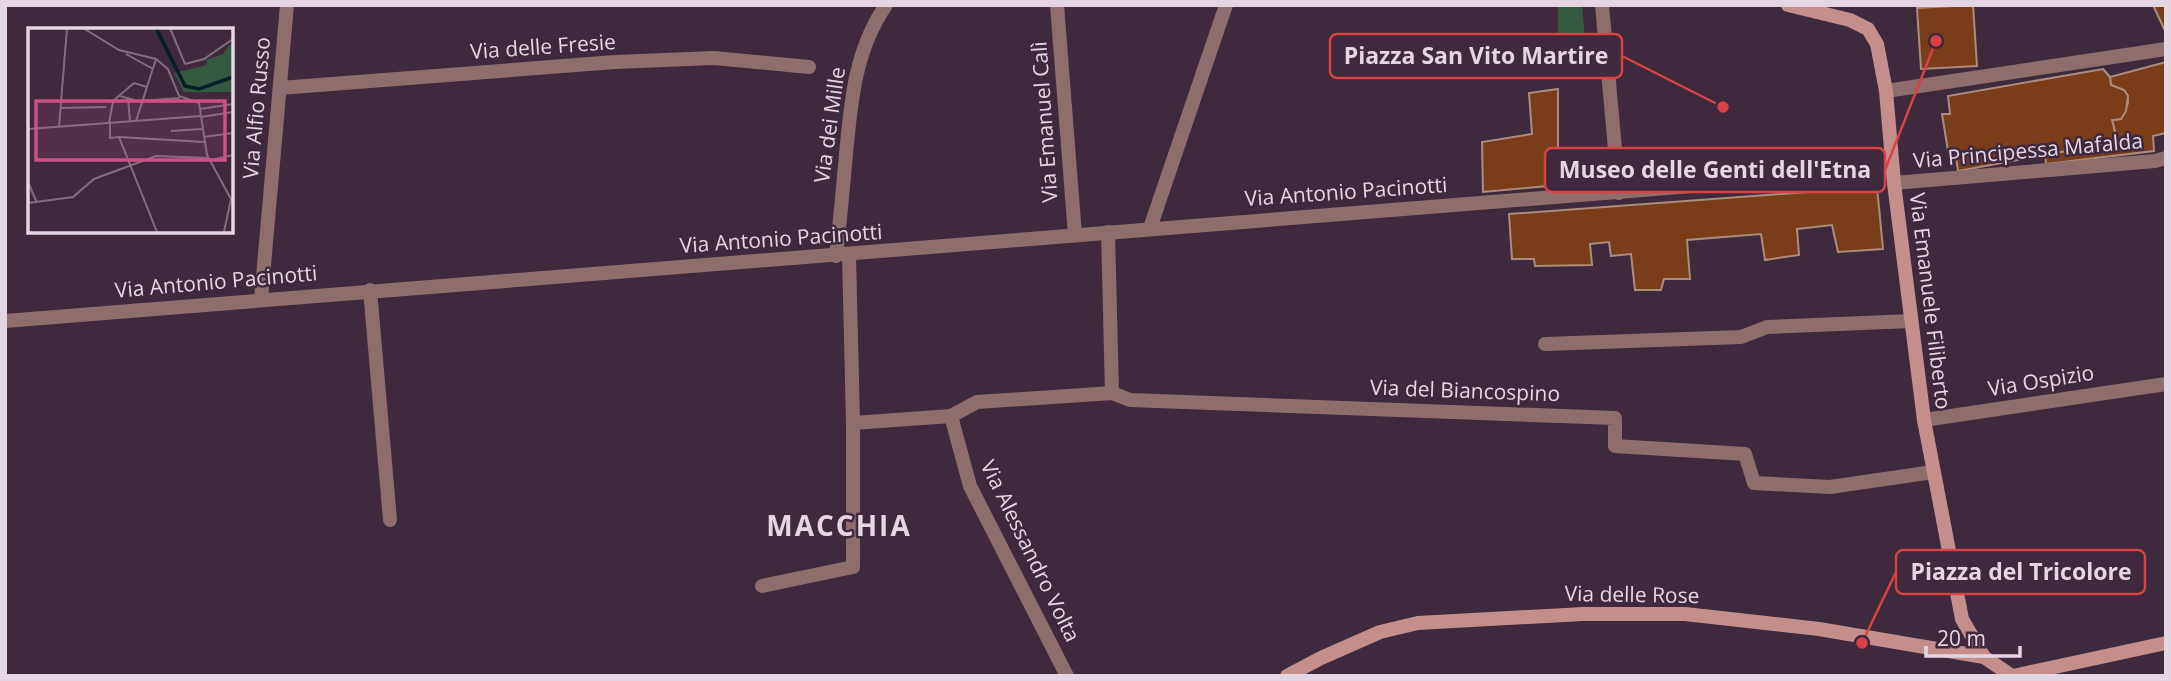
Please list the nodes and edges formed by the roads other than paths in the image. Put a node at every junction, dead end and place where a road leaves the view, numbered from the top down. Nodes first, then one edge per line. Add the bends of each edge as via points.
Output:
1 (287, 5) edge
2 (886, 5) edge
3 (1056, 5) edge
4 (1226, 5) edge
5 (1602, 5) edge
6 (1788, 5) edge
7 (2166, 48) edge
8 (809, 67) dead end
9 (279, 88) junction
10 (1886, 91) junction
11 (2161, 160) edge
12 (1893, 176) junction
13 (1619, 193) junction
14 (1150, 228) junction
15 (1108, 232) junction
16 (1074, 235) junction
17 (843, 255) junction
18 (370, 290) junction
19 (261, 299) junction
20 (5, 321) edge
21 (1912, 321) junction
22 (1545, 344) dead end
23 (2166, 384) edge
24 (1112, 393) junction
25 (951, 416) junction
26 (1923, 421) junction
27 (853, 422) junction
28 (1933, 472) junction
29 (390, 520) dead end
30 (762, 586) dead end
31 (2166, 643) edge
32 (1984, 657) junction
33 (1067, 676) edge
34 (1287, 676) edge
35 (2013, 676) edge

1 - 9 street, Via Alfio Russo
2 - 17 street, Via dei Mille via 872,26 856,71
3 - 16 street, Via Emanuel Calì
4 - 14 street
5 - 13 street
6 - 10 street, Via Emanuele Filiberto via 1868,29 1877,44
7 - 10 street
8 - 9 street, Via delle Fresie via 714,58
9 - 19 street, Via Alfio Russo
10 - 12 street, Via Emanuele Filiberto
11 - 12 street, Via Principessa Mafalda
12 - 13 street, Via Principessa Mafalda
12 - 21 street, Via Emanuele Filiberto
13 - 14 street, Via Antonio Pacinotti
14 - 15 street, Via Antonio Pacinotti
15 - 16 street, Via Antonio Pacinotti
15 - 24 street
16 - 17 street, Via Antonio Pacinotti
17 - 18 street, Via Antonio Pacinotti
17 - 27 street
18 - 19 street, Via Antonio Pacinotti
18 - 29 street
19 - 20 street, Via Antonio Pacinotti
21 - 22 street via 1767,327 1741,337
21 - 26 street, Via Emanuele Filiberto
23 - 26 street, Via Ospizio
24 - 25 street, Via del Biancospino via 977,402
24 - 28 street, Via del Biancospino via 1130,400 1615,418 1615,446 1745,454 1754,483 1830,487
25 - 27 street
25 - 33 street, Via Alessandro Volta via 970,486
26 - 28 street, Via Emanuele Filiberto
27 - 30 street via 853,567
28 - 32 street, Via Emanuele Filiberto via 1962,619
31 - 35 street
32 - 34 street, Via delle Rose via 1819,629 1685,614 1583,614 1418,623 1380,632
32 - 35 street

